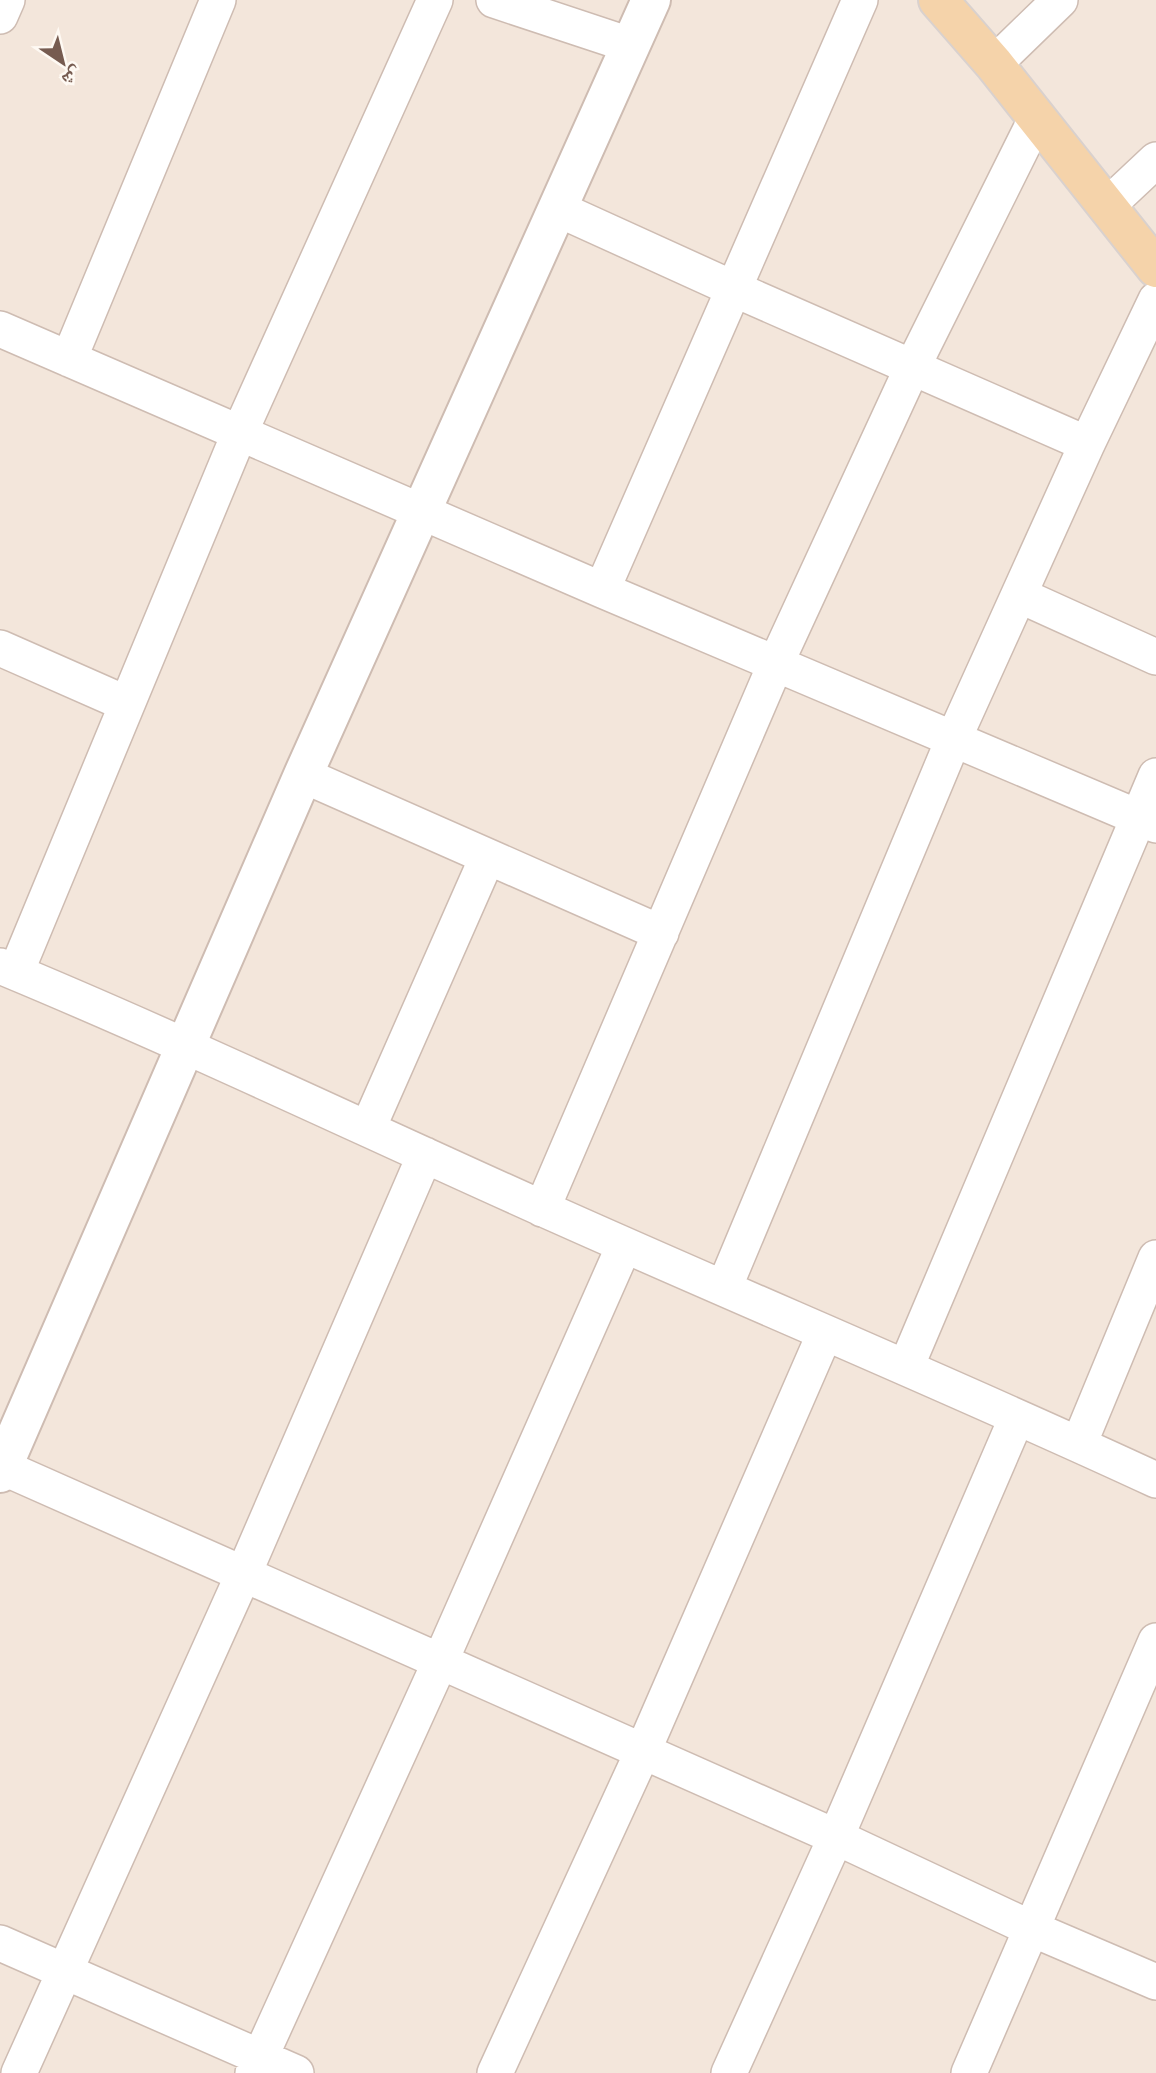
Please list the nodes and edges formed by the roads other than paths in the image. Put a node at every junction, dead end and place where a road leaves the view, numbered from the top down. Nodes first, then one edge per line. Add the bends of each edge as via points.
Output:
1 (7, 0) edge
2 (218, 0) edge
3 (435, 0) edge
4 (494, 0) edge
5 (650, 0) edge
6 (860, 0) edge
7 (938, 0) edge
8 (1060, 0) edge
9 (0, 16) edge
10 (630, 46) junction
11 (994, 64) junction
12 (1037, 117) junction
13 (1156, 160) edge
14 (1107, 206) junction
15 (558, 208) junction
16 (1156, 268) edge
17 (734, 289) junction
18 (1156, 300) edge
19 (0, 328) edge
20 (69, 359) junction
21 (913, 366) junction
22 (240, 432) junction
23 (1087, 444) junction
24 (420, 512) junction
25 (602, 590) junction
26 (1019, 595) junction
27 (0, 648) edge
28 (1156, 657) edge
29 (776, 663) junction
30 (127, 704) junction
31 (954, 738) junction
32 (303, 775) junction
33 (1156, 776) edge
34 (1147, 821) edge
35 (487, 858) junction
36 (661, 933) junction
37 (8, 969) edge
38 (187, 1046) junction
39 (368, 1128) junction
40 (425, 1154) junction
41 (542, 1209) junction
42 (624, 1246) junction
43 (1156, 1258) edge
44 (724, 1288) junction
45 (825, 1333) junction
46 (906, 1367) junction
47 (1017, 1417) junction
48 (1079, 1444) junction
49 (1, 1469) edge
50 (1156, 1480) edge
51 (244, 1573) junction
52 (1156, 1641) edge
53 (440, 1662) junction
54 (643, 1751) junction
55 (836, 1837) junction
56 (1030, 1928) junction
57 (0, 1943) edge
58 (65, 1971) junction
59 (1156, 1982) edge
60 (256, 2065) edge
61 (19, 2073) edge
62 (296, 2073) edge
63 (495, 2073) edge
64 (729, 2073) edge
65 (969, 2073) edge

1 - 9 street
2 - 20 street
3 - 22 street
4 - 10 street
5 - 10 street
6 - 17 street
7 - 11 main road
8 - 11 street
10 - 15 street
11 - 12 main road
12 - 14 main road
12 - 21 street
13 - 14 street
14 - 16 main road
15 - 17 street
15 - 24 street
17 - 21 street
17 - 25 street
18 - 23 street
19 - 20 street
20 - 22 street
21 - 23 street
21 - 29 street
22 - 24 street
22 - 30 street
23 - 26 street
24 - 25 street
24 - 32 street
25 - 29 street
26 - 28 street
26 - 31 street
27 - 30 street
29 - 31 street
29 - 36 street
30 - 37 street
31 - 34 street
31 - 44 street
32 - 35 street
32 - 38 street
33 - 34 street
34 - 46 street
35 - 36 street
35 - 39 street
36 - 41 street
37 - 38 street
38 - 39 street
38 - 49 street
39 - 40 street
40 - 41 street
40 - 51 street
41 - 42 street
42 - 44 street
42 - 53 street
43 - 48 street
44 - 45 street
45 - 46 street
45 - 54 street
46 - 47 street
47 - 48 street
47 - 55 street
48 - 50 street
49 - 51 street
51 - 53 street
51 - 58 street
52 - 56 street
53 - 54 street
53 - 60 street
54 - 55 street
54 - 63 street
55 - 56 street
55 - 64 street
56 - 59 street
56 - 65 street
57 - 58 street
58 - 60 street
58 - 61 street
60 - 62 street

